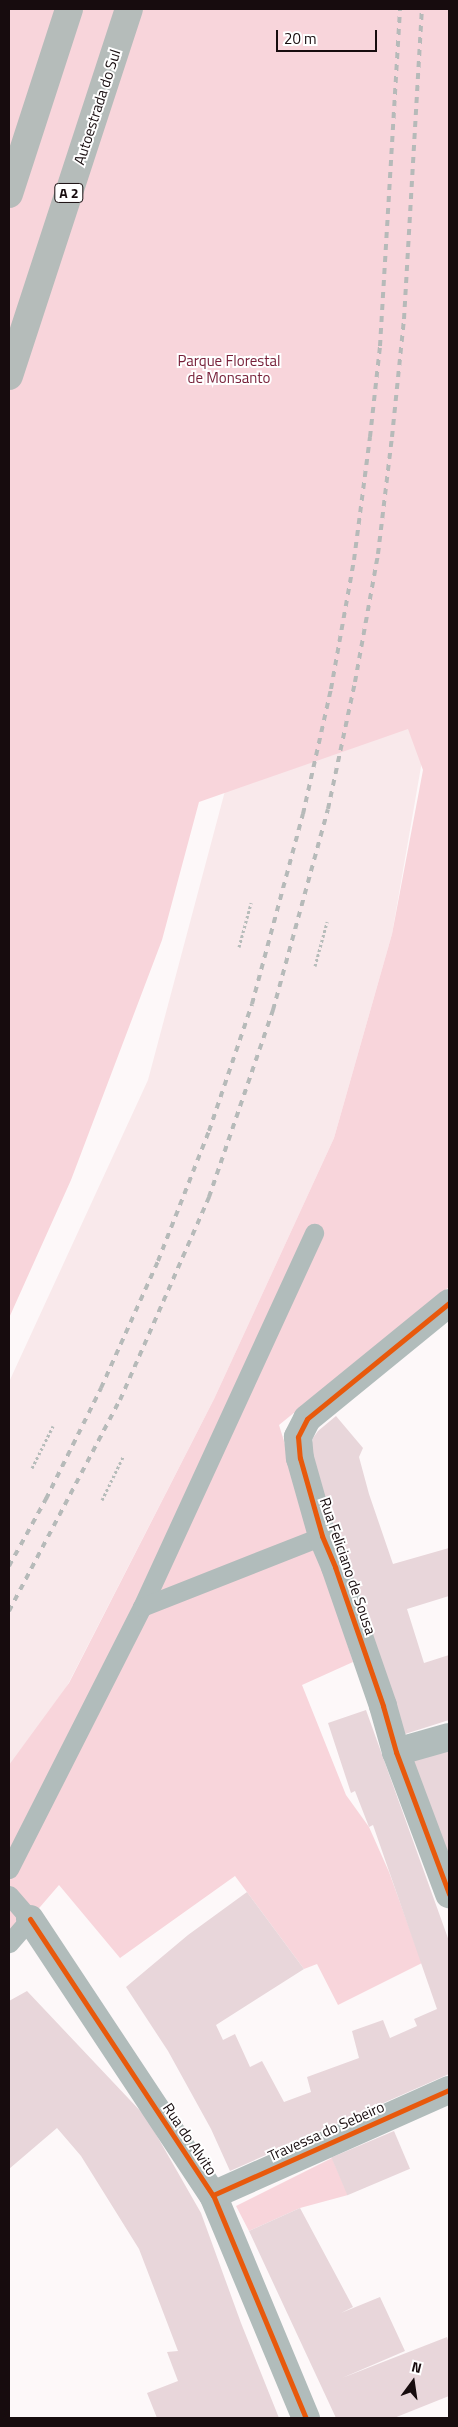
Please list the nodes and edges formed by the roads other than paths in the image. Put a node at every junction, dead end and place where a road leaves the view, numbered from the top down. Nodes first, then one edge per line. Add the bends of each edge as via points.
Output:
1 (68, 9) edge
2 (129, 9) edge
3 (9, 194) edge
4 (9, 376) edge
5 (314, 1233) dead end
6 (449, 1303) edge
7 (322, 1536) junction
8 (142, 1607) junction
9 (449, 1737) edge
10 (396, 1752) junction
11 (9, 1869) edge
12 (449, 1894) edge
13 (9, 1895) edge
14 (30, 1919) junction
15 (9, 1942) edge
16 (449, 2090) edge
17 (213, 2195) junction
18 (306, 2418) edge

1 - 3 highway
2 - 4 highway, Autoestrada do Sul / A 2
5 - 8 lane
6 - 7 street, Rua Feliciano de Sousa via 306,1419 298,1437 300,1458
7 - 8 lane
7 - 10 street, Rua Feliciano de Sousa via 383,1706
8 - 11 lane
9 - 10 street
10 - 12 street, Rua Feliciano de Sousa
13 - 14 lane
14 - 15 lane
14 - 17 street, Rua do Alvito
16 - 17 street, Travessa do Sebeiro
17 - 18 street, Rua do Alvito

